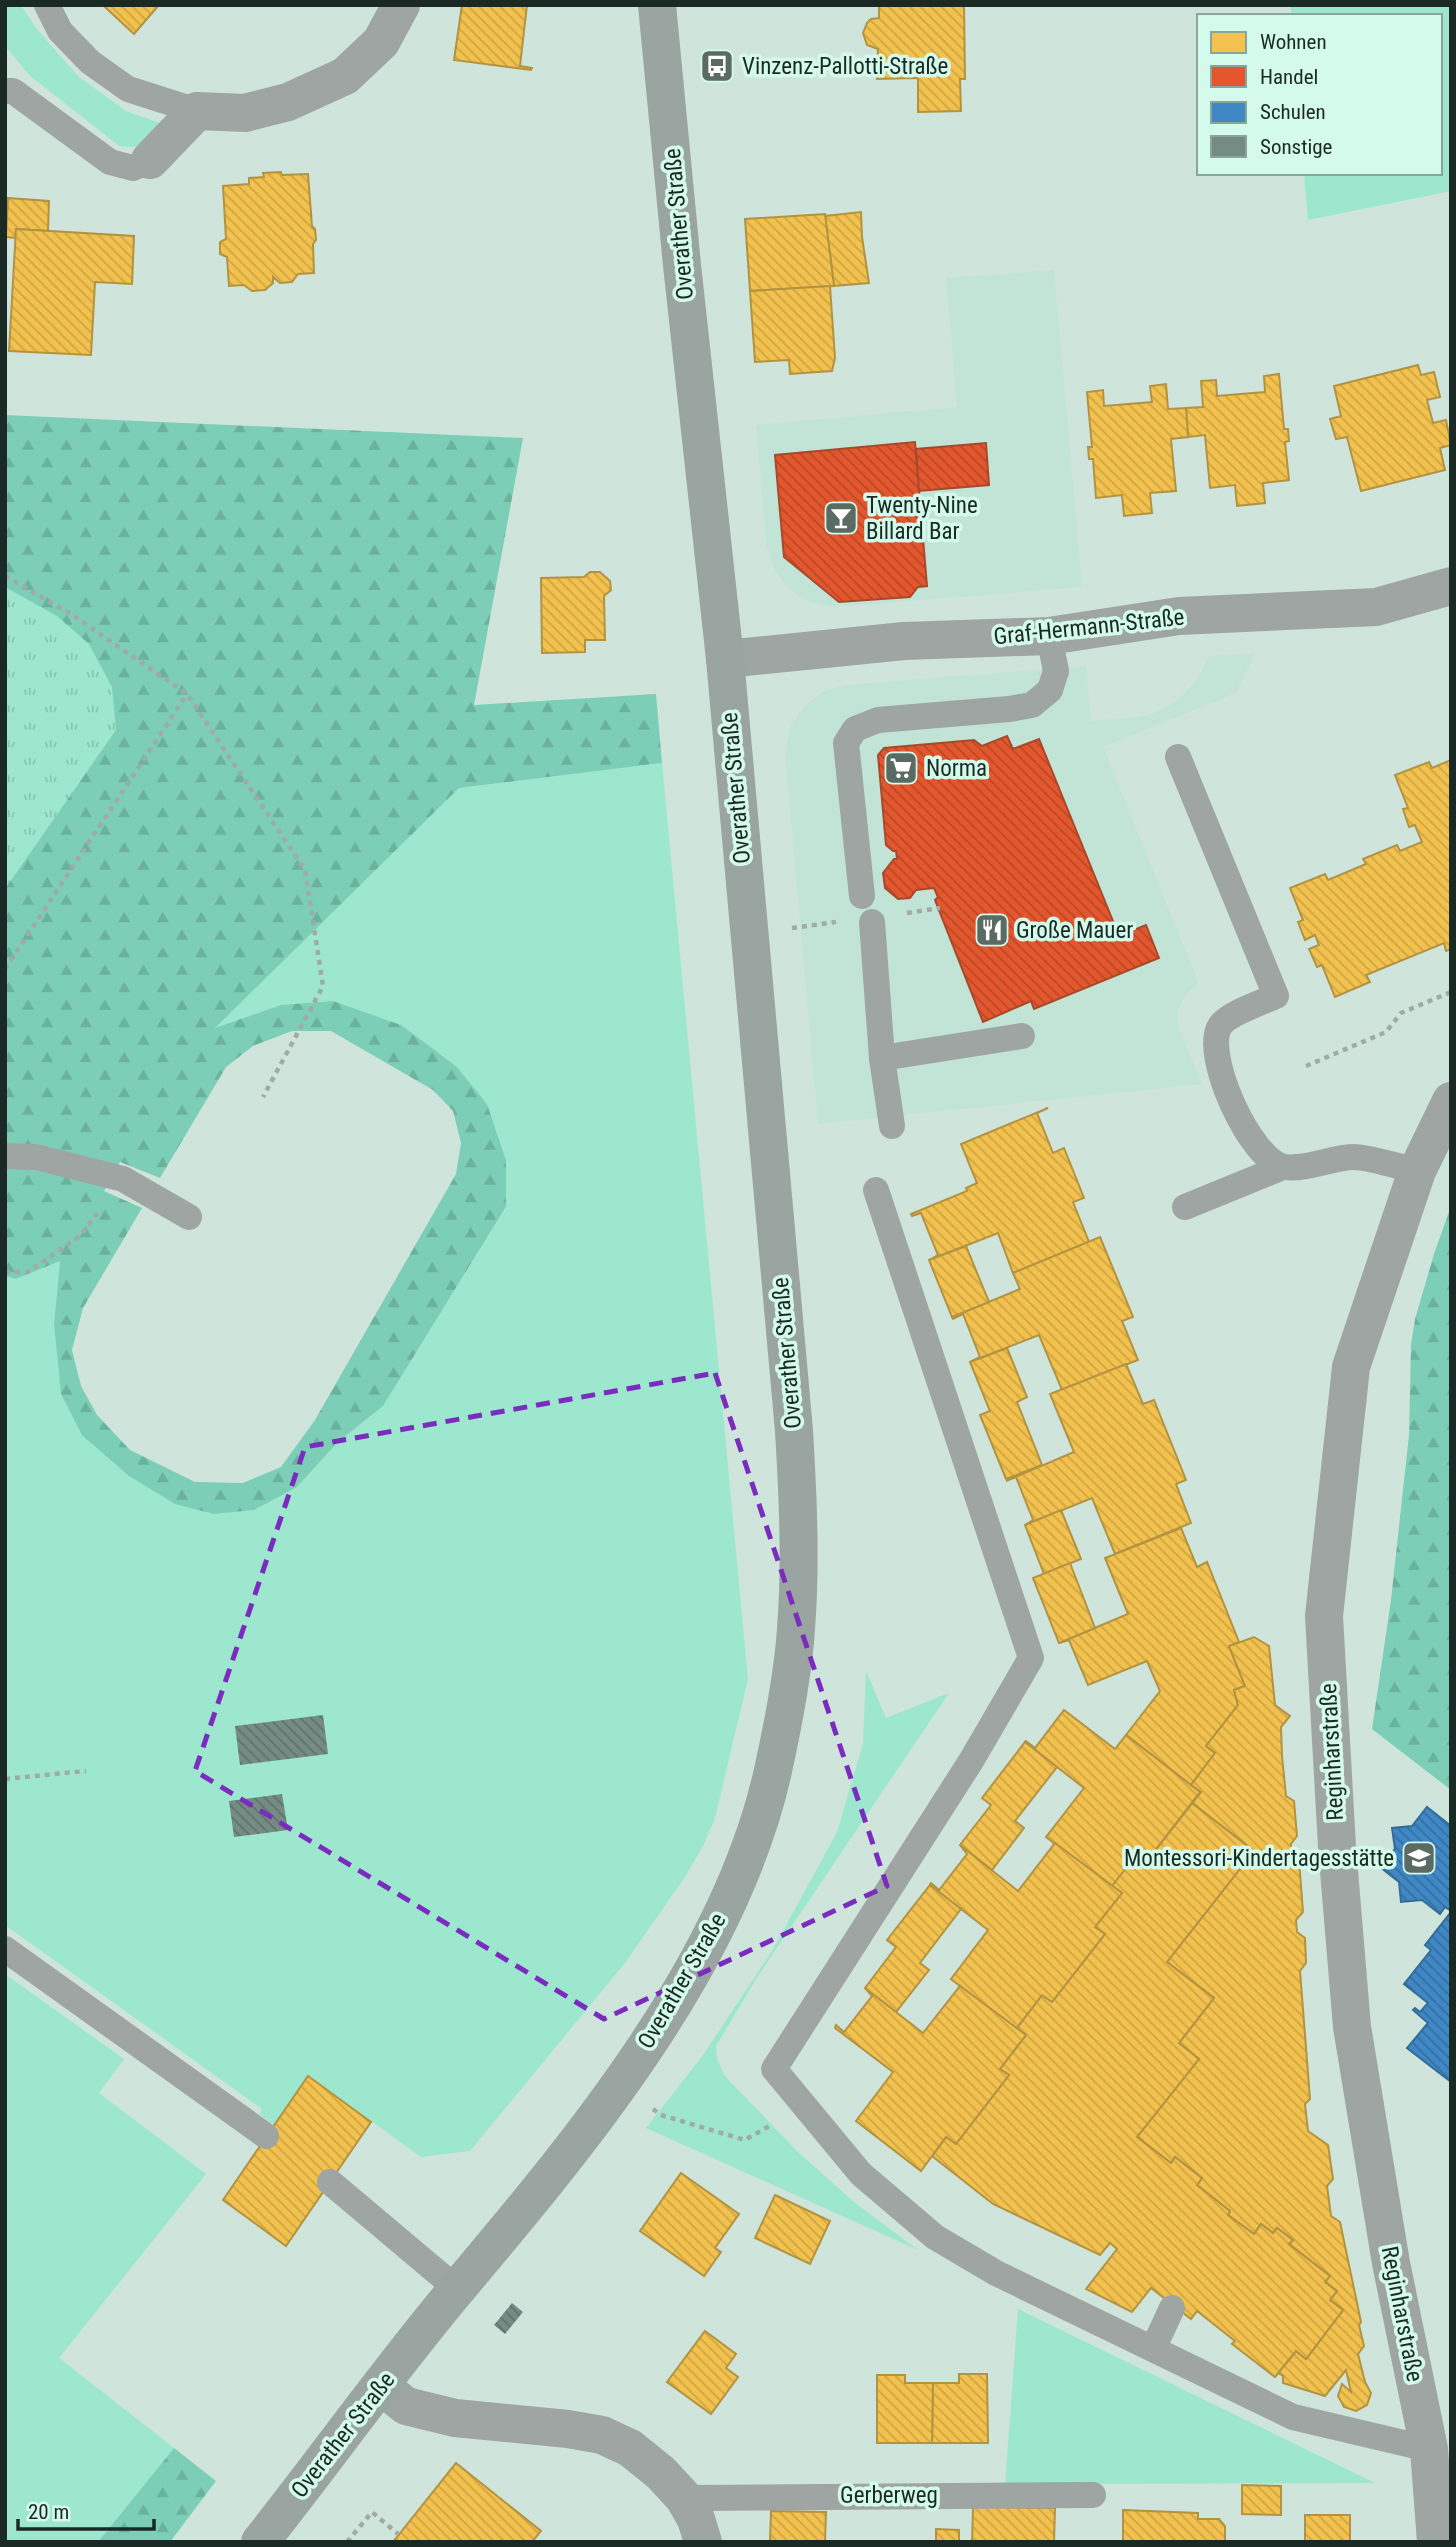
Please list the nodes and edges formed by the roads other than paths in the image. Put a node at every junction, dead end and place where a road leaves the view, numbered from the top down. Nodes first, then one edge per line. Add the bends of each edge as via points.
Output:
1 (47, 5) edge
2 (401, 5) edge
3 (657, 5) edge
4 (5, 91) edge
5 (197, 111) junction
6 (150, 160) joint
7 (1451, 586) edge
8 (1049, 636) junction
9 (725, 659) junction
10 (1178, 757) dead end
11 (862, 895) dead end
12 (872, 922) dead end
13 (1022, 1036) dead end
14 (883, 1058) junction
15 (1451, 1101) edge
16 (892, 1126) dead end
17 (5, 1156) edge
18 (1283, 1167) junction
19 (1416, 1171) junction
20 (876, 1190) dead end
21 (1185, 1207) dead end
22 (189, 1217) dead end
23 (5, 1949) edge
24 (267, 2136) dead end
25 (330, 2182) dead end
26 (457, 2289) junction
27 (1172, 2308) dead end
28 (1153, 2349) junction
29 (381, 2386) junction
30 (1429, 2449) junction
31 (1093, 2495) dead end
32 (684, 2498) junction
33 (260, 2542) edge
34 (703, 2542) edge
35 (1436, 2542) edge

1 - 5 lane via 60,31 128,89
2 - 5 street via 381,41 345,76 288,102 245,113
3 - 9 main road, Overather Straße
4 - 6 lane via 13,91 110,162 133,167
5 - 6 street
7 - 8 street, Graf-Hermann-Straße via 1376,607 1179,616
8 - 9 street, Graf-Hermann-Straße via 904,641
8 - 11 lane via 1056,671 1050,690 1032,705 878,720 855,729 846,744
9 - 26 main road, Overather Straße via 794,1431 799,1531 796,1632 783,1719 755,1830 704,1952 592,2121
10 - 18 lane via 1276,996 1221,1024 1214,1038 1221,1076 1263,1155
12 - 14 lane
13 - 14 lane
14 - 16 lane
15 - 19 street, Reginharstraße
17 - 22 lane via 36,1157 123,1179
18 - 19 lane via 1354,1157
18 - 21 lane
19 - 30 street, Reginharstraße via 1351,1367 1324,1616 1352,2027 1391,2263
20 - 28 lane via 1031,1658 971,1761 774,2068 860,2174 935,2237 996,2273
23 - 24 lane
25 - 26 lane
26 - 29 main road, Overather Straße
27 - 28 lane
28 - 30 lane via 1293,2417
29 - 32 street via 406,2406 455,2418 602,2435 630,2448
29 - 33 main road, Overather Straße
30 - 35 street, Reginharstraße
31 - 32 lane, Gerberweg
32 - 34 street

